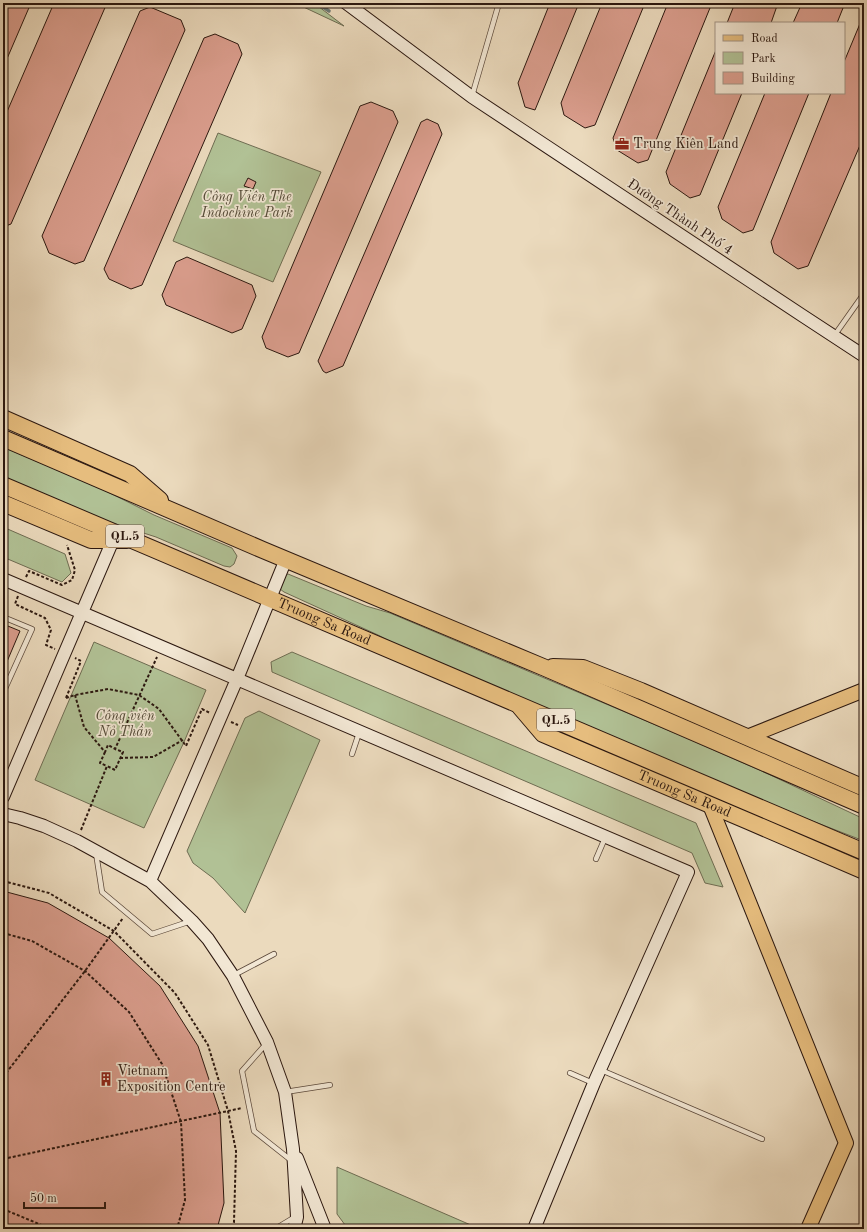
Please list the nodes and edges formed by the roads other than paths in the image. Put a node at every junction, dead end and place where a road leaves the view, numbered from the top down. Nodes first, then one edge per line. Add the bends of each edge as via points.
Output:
1 (346, 3) edge
2 (499, 3) edge
3 (476, 99) junction
4 (864, 283) edge
5 (863, 296) edge
6 (834, 336) junction
7 (864, 356) edge
8 (3, 418) edge
9 (3, 438) edge
10 (75, 450) junction
11 (68, 466) junction
12 (3, 484) edge
13 (41, 500) junction
14 (3, 503) edge
15 (170, 509) junction
16 (34, 516) junction
17 (132, 539) junction
18 (113, 540) junction
19 (286, 558) junction
20 (3, 579) edge
21 (270, 598) junction
22 (82, 612) junction
23 (3, 617) edge
24 (543, 667) junction
25 (237, 679) junction
26 (864, 690) edge
27 (3, 694) edge
28 (516, 703) junction
29 (360, 732) junction
30 (747, 737) junction
31 (352, 754) dead end
32 (864, 788) edge
33 (3, 797) edge
34 (710, 805) junction
35 (864, 806) edge
36 (3, 814) edge
37 (606, 837) junction
38 (96, 851) junction
39 (864, 852) edge
40 (596, 858) dead end
41 (864, 871) edge
42 (150, 880) junction
43 (192, 921) junction
44 (274, 954) dead end
45 (233, 976) junction
46 (267, 1042) junction
47 (601, 1070) junction
48 (570, 1073) dead end
49 (594, 1083) junction
50 (330, 1084) dead end
51 (285, 1092) junction
52 (762, 1139) dead end
53 (293, 1149) junction
54 (294, 1163) junction
55 (297, 1217) junction
56 (275, 1229) edge
57 (294, 1229) edge
58 (325, 1229) edge
59 (534, 1229) edge
60 (808, 1229) edge

1 - 3 street, Đường Thành Phố 4
2 - 3 lane
3 - 6 street, Đường Thành Phố 4
4 - 5 lane
5 - 6 lane
6 - 7 street, Đường Thành Phố 4
8 - 10 highway
9 - 11 highway
10 - 11 highway
10 - 15 highway via 130,474
11 - 15 highway
12 - 13 highway, Truong Sa Road / QL.5
13 - 16 highway
13 - 17 highway, Truong Sa Road / QL.5
14 - 16 highway, Truong Sa Road / QL.5
15 - 19 highway
16 - 18 highway, Truong Sa Road / QL.5 via 91,540
17 - 18 highway, Truong Sa Road / QL.5
17 - 21 highway, Truong Sa Road / QL.5
18 - 22 street
19 - 21 street
19 - 24 highway
20 - 22 street
21 - 25 street
21 - 28 highway, Truong Sa Road / QL.5
22 - 25 street
22 - 33 street
23 - 27 lane via 32,629
24 - 30 highway via 583,668
24 - 35 highway
25 - 29 street
25 - 42 street
26 - 30 main road
28 - 34 highway, Truong Sa Road / QL.5 via 543,734
28 - 39 highway, Truong Sa Road / QL.5
29 - 31 lane
29 - 37 street
30 - 32 highway
34 - 41 highway, Truong Sa Road / QL.5
34 - 60 main road via 846,1143
36 - 38 street via 44,826
37 - 40 lane
37 - 47 street via 688,872
38 - 42 street
38 - 43 lane via 102,892 152,934
42 - 43 street
43 - 45 street via 208,939
44 - 45 lane
45 - 46 street
46 - 51 street
46 - 54 lane via 242,1071 254,1131
47 - 49 street
47 - 52 lane
48 - 49 lane
49 - 59 street
50 - 51 lane
51 - 53 street
53 - 54 street
53 - 58 street
54 - 55 street
55 - 56 lane
55 - 57 street

